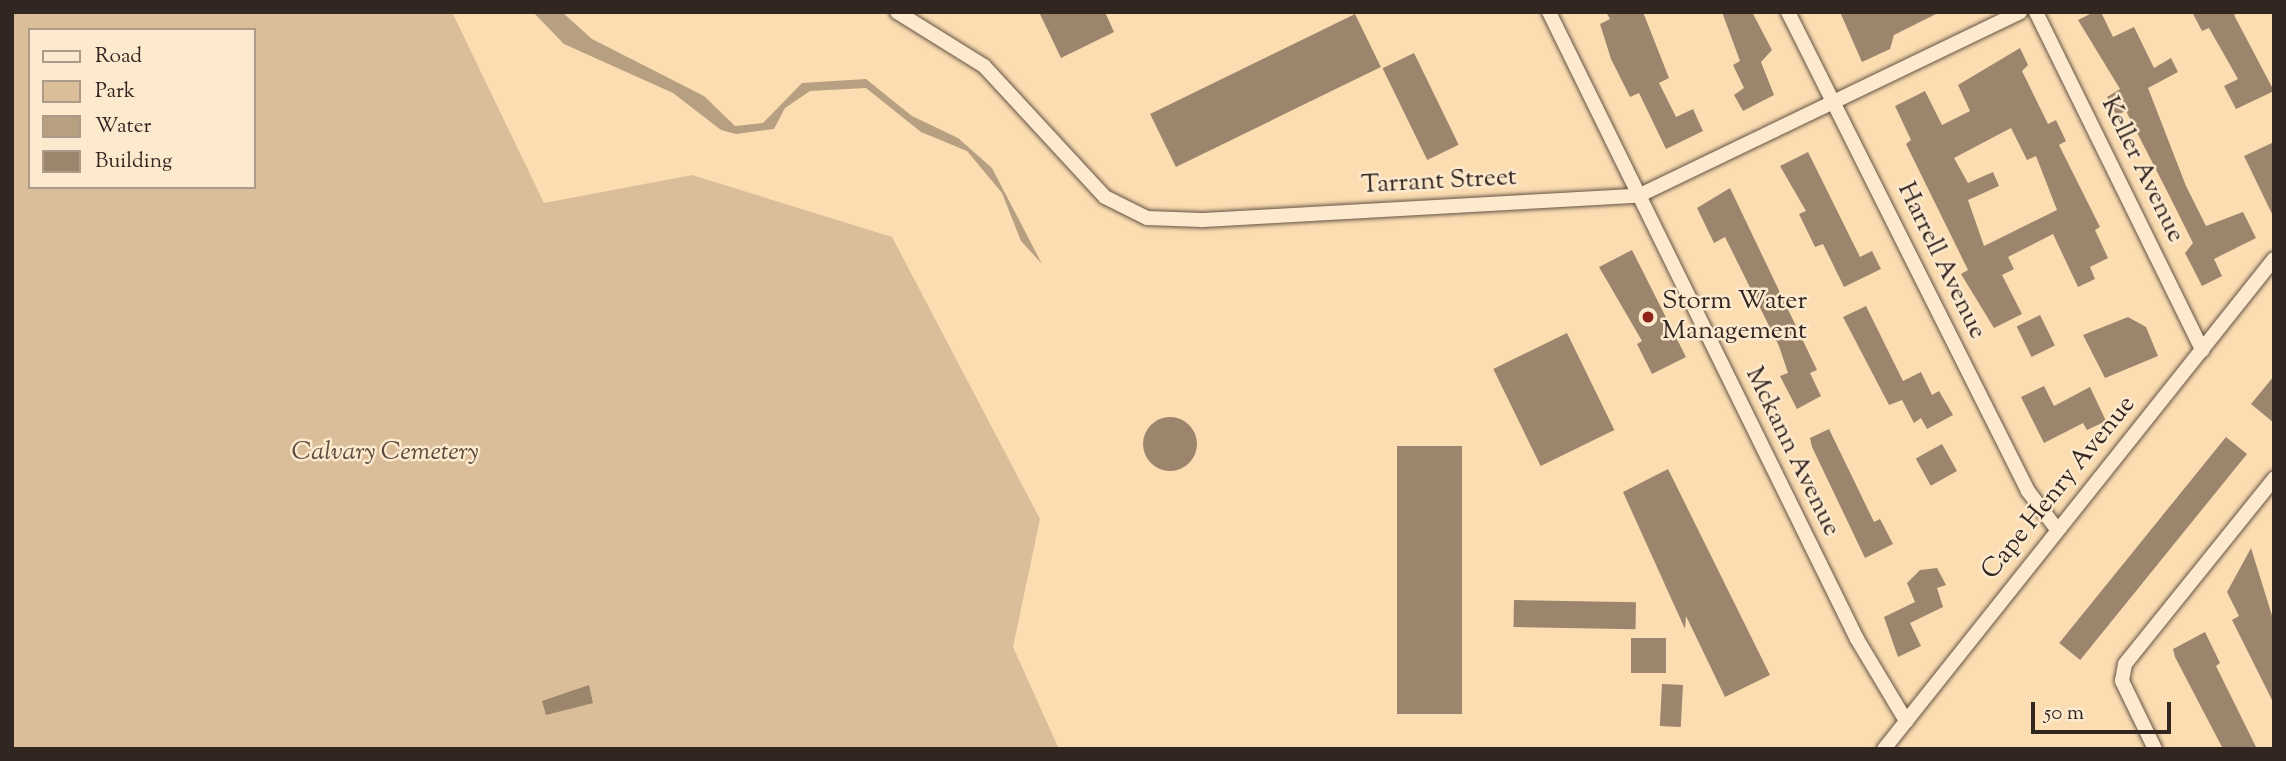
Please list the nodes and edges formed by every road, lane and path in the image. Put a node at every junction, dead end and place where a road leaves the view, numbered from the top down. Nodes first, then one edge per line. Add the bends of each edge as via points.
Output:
1 (897, 12) edge
2 (1549, 12) edge
3 (1788, 12) edge
4 (2020, 12) edge
5 (2036, 12) edge
6 (1836, 105) junction
7 (1638, 196) junction
8 (2274, 259) edge
9 (2202, 349) junction
10 (2272, 487) edge
11 (2056, 528) junction
12 (1906, 721) junction
13 (1884, 749) edge
14 (2154, 749) edge

1 - 7 street, Tarrant Street via 984,66 1085,179 1147,218
2 - 7 street, Mckann Avenue
3 - 6 street, Harrell Avenue
4 - 6 street, Tarrant Street
5 - 9 street, Keller Avenue
6 - 7 street, Tarrant Street
6 - 11 street, Harrell Avenue via 2028,491
7 - 12 street, Mckann Avenue via 1857,639
8 - 9 street, Cape Henry Avenue
9 - 11 street, Cape Henry Avenue
10 - 14 street via 2122,672
11 - 12 street, Cape Henry Avenue
12 - 13 street, Cape Henry Avenue

